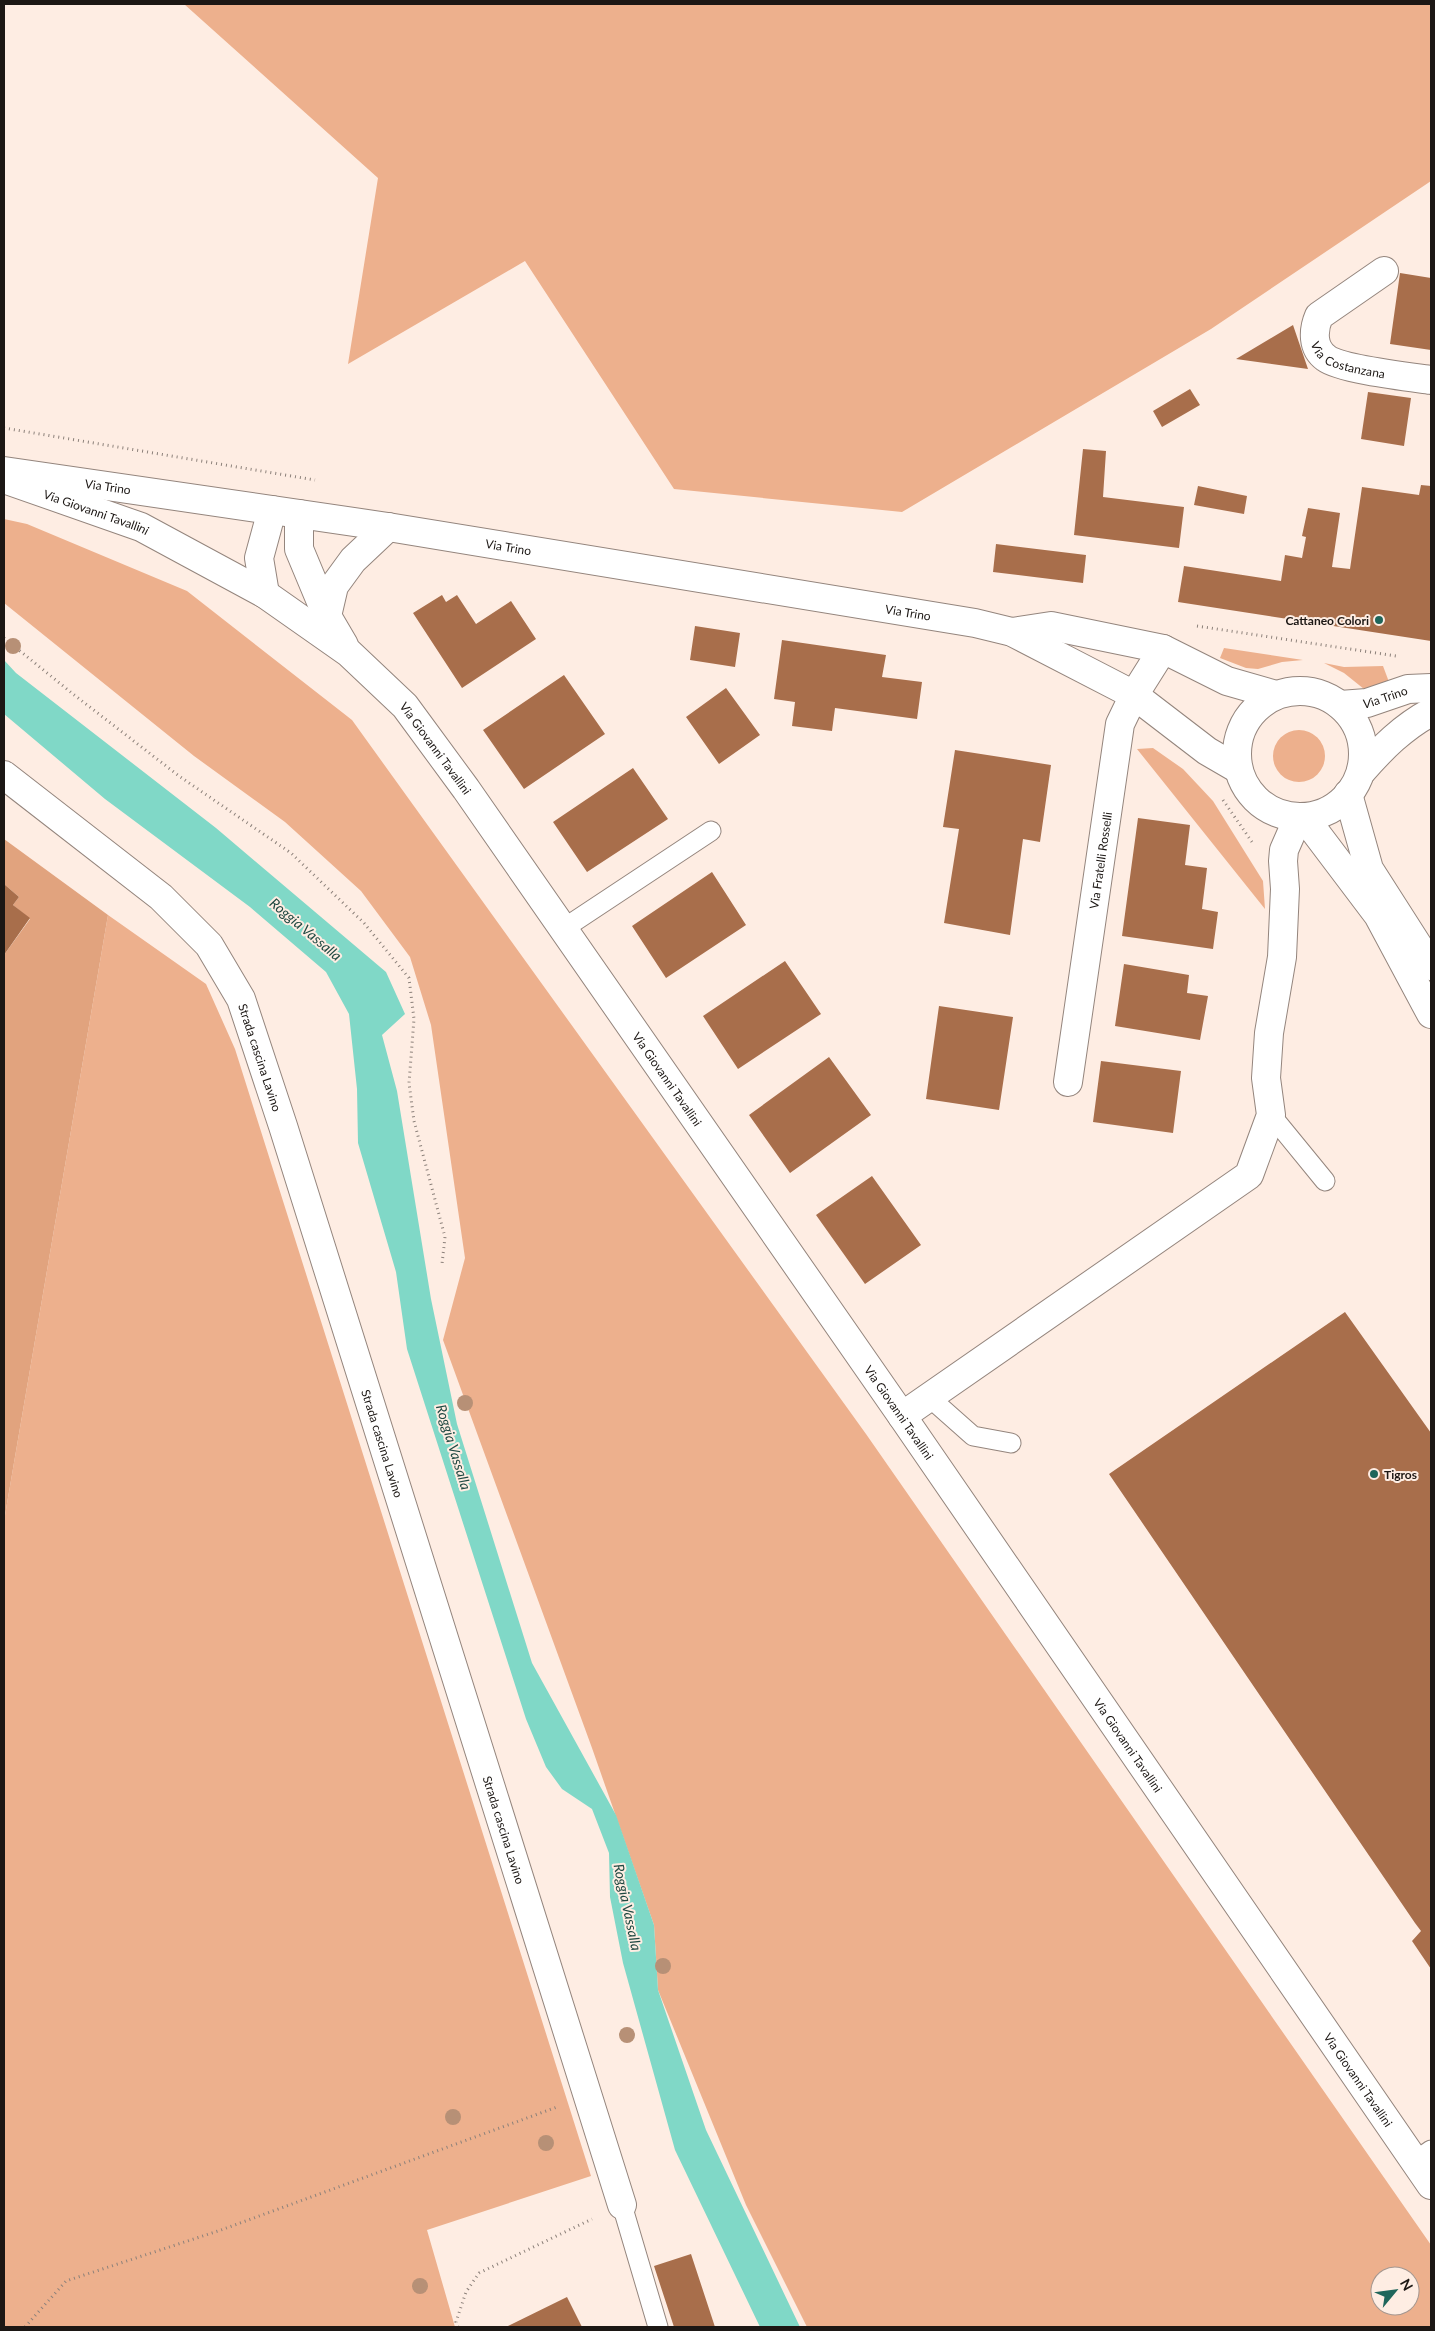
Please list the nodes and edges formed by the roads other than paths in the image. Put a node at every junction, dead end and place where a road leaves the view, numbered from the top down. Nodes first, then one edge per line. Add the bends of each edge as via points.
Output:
1 (1384, 271) dead end
2 (1431, 380) edge
3 (4, 471) edge
4 (4, 479) edge
5 (272, 510) junction
6 (299, 514) junction
7 (388, 528) junction
8 (265, 594) junction
9 (327, 616) junction
10 (1012, 632) junction
11 (1163, 649) junction
12 (348, 653) junction
13 (1431, 688) edge
14 (1134, 695) junction
15 (1276, 695) junction
16 (1340, 705) junction
17 (1431, 712) edge
18 (1238, 769) junction
19 (4, 775) edge
20 (1355, 783) junction
21 (1301, 817) junction
22 (710, 831) dead end
23 (563, 929) junction
24 (1431, 966) edge
25 (1431, 1014) edge
26 (1068, 1082) dead end
27 (1271, 1115) junction
28 (1325, 1181) dead end
29 (929, 1397) junction
30 (902, 1416) junction
31 (1011, 1443) dead end
32 (1423, 2156) edge
33 (1431, 2185) edge
34 (622, 2205) joint
35 (658, 2327) edge

1 - 2 street, Via Costanzana via 1318,316 1314,328 1316,345 1326,358 1346,366
3 - 5 street, Via Trino
4 - 8 street, Via Giovanni Tavallini via 141,527
5 - 6 street, Via Trino
5 - 8 street via 258,558
6 - 7 street, Via Trino
6 - 9 street, Via Giovanni Tavallini via 299,549
7 - 9 street via 353,560 334,586
7 - 10 street, Via Trino via 975,623
8 - 12 street, Via Giovanni Tavallini
9 - 12 street, Via Giovanni Tavallini
10 - 11 street, Via Trino via 1051,626
10 - 14 street, Via Trino
11 - 14 street, Via Fratelli Rosselli
11 - 15 street, Via Trino via 1227,681
12 - 23 street, Via Giovanni Tavallini via 405,706
13 - 16 street, Via Trino via 1408,690 1368,703
14 - 18 street, Via Trino via 1207,752
14 - 26 street, Via Fratelli Rosselli via 1120,724
15 - 16 street via 1310,691
15 - 18 street via 1251,712 1238,739
16 - 20 street via 1351,715 1363,742
17 - 20 street via 1387,743
18 - 21 street via 1246,787 1259,802 1276,813
19 - 34 street, Strada cascina Lavino via 161,897 209,945 241,999
20 - 21 street via 1341,802 1322,814
20 - 24 street via 1369,869
21 - 25 street via 1378,914
21 - 27 street via 1284,850 1282,957 1269,1033 1266,1078
22 - 23 lane
23 - 30 street, Via Giovanni Tavallini
27 - 28 lane
27 - 29 street via 1249,1175
29 - 30 street
29 - 31 lane via 973,1436
30 - 32 street, Via Giovanni Tavallini
32 - 33 street, Via Giovanni Tavallini
34 - 35 lane

